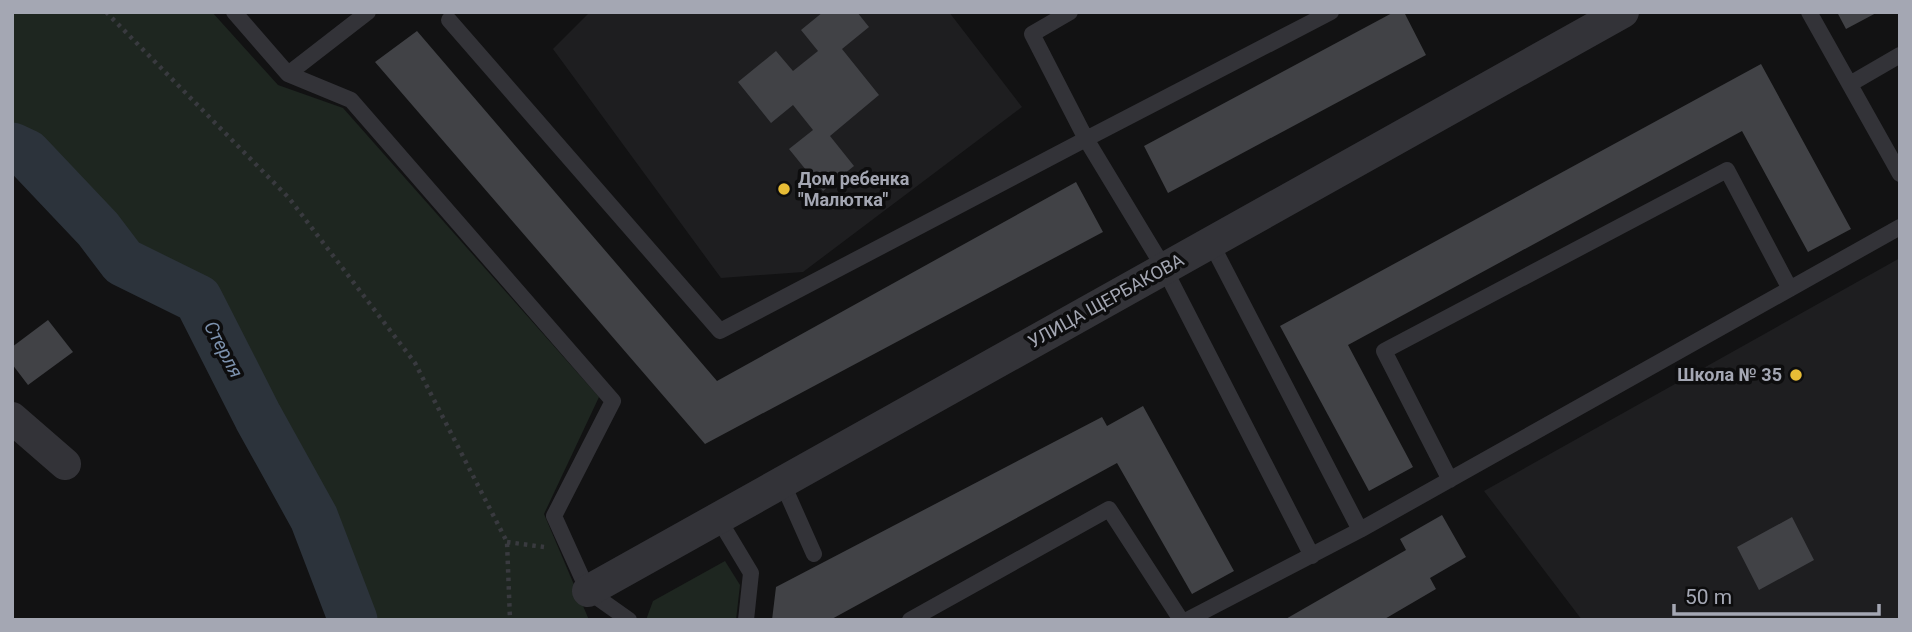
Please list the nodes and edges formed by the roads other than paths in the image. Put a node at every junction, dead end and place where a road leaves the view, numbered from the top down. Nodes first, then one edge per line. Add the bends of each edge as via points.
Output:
1 (234, 12) edge
2 (368, 12) edge
3 (1070, 12) edge
4 (1331, 12) edge
5 (1623, 12) edge
6 (1810, 12) edge
7 (449, 15) edge
8 (1900, 55) edge
9 (288, 74) junction
10 (1850, 84) junction
11 (1086, 139) junction
12 (1900, 174) edge
13 (1900, 227) edge
14 (1211, 243) junction
15 (1164, 268) junction
16 (1790, 289) junction
17 (12, 418) edge
18 (65, 464) dead end
19 (1450, 480) junction
20 (782, 482) junction
21 (718, 518) junction
22 (1360, 530) junction
23 (814, 555) dead end
24 (1312, 556) junction
25 (588, 590) junction
26 (629, 620) edge
27 (746, 620) edge
28 (910, 620) edge
29 (1181, 620) edge
30 (1187, 620) edge

1 - 9 lane
2 - 9 lane
3 - 11 lane via 1032,34
4 - 11 lane
5 - 14 street, УЛИЦА ЩЕРБАКОВА
6 - 10 lane
7 - 11 lane via 720,331
8 - 10 lane
9 - 25 lane via 351,100 613,401 554,516
10 - 12 lane
11 - 15 lane
13 - 16 lane
14 - 15 street, УЛИЦА ЩЕРБАКОВА
14 - 22 lane
15 - 20 street, УЛИЦА ЩЕРБАКОВА
15 - 24 lane
16 - 19 lane
16 - 19 lane via 1727,170 1384,351
17 - 18 street
19 - 22 lane
20 - 21 street, УЛИЦА ЩЕРБАКОВА
20 - 23 lane
21 - 25 street, УЛИЦА ЩЕРБАКОВА
21 - 27 lane via 751,573
22 - 24 lane
24 - 30 lane
25 - 26 lane
28 - 29 lane via 1109,509

